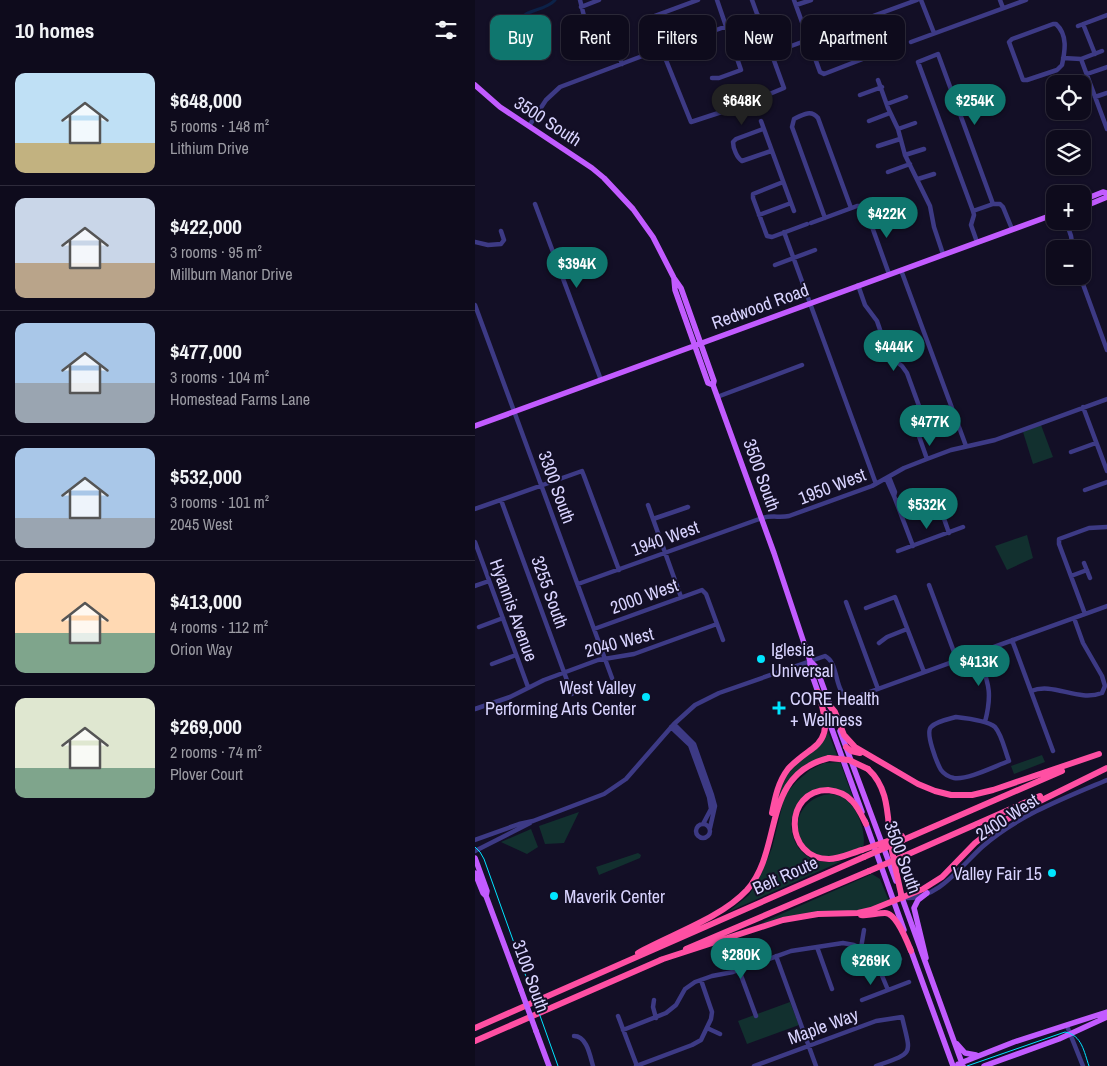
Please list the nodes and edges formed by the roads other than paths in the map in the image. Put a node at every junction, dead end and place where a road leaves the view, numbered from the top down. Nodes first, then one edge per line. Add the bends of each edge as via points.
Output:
1 (581, 0) edge
2 (599, 0) edge
3 (698, 0) edge
4 (717, 0) edge
5 (752, 0) edge
6 (811, 0) edge
7 (917, 0) edge
8 (921, 0) edge
9 (1000, 0) edge
10 (1026, 0) edge
11 (795, 3) edge
12 (581, 7) junction
13 (1003, 8) junction
14 (583, 15) edge
15 (657, 15) edge
16 (758, 15) edge
17 (876, 15) edge
18 (1107, 15) edge
19 (801, 19) edge
20 (726, 26) joint
21 (716, 30) edge
22 (934, 33) junction
23 (911, 42) dead end
24 (1102, 51) dead end
25 (1095, 54) junction
26 (1064, 56) junction
27 (639, 58) edge
28 (1081, 59) junction
29 (620, 60) edge
30 (666, 60) edge
31 (738, 60) edge
32 (774, 60) edge
33 (816, 60) edge
34 (860, 60) edge
35 (621, 64) junction
36 (1107, 66) edge
37 (1087, 74) junction
38 (712, 78) dead end
39 (878, 80) dead end
40 (475, 85) edge
41 (882, 87) junction
42 (1107, 93) edge
43 (860, 95) dead end
44 (906, 97) dead end
45 (1095, 98) junction
46 (887, 104) junction
47 (891, 113) junction
48 (1106, 120) edge
49 (761, 121) dead end
50 (869, 121) dead end
51 (915, 123) dead end
52 (529, 126) junction
53 (763, 129) junction
54 (898, 129) junction
55 (1107, 129) edge
56 (900, 139) junction
57 (878, 146) dead end
58 (924, 149) dead end
59 (771, 151) junction
60 (905, 155) junction
61 (910, 164) junction
62 (888, 172) dead end
63 (934, 174) dead end
64 (918, 179) junction
65 (783, 182) junction
66 (1107, 193) edge
67 (1091, 197) edge
68 (1107, 197) edge
69 (791, 203) junction
70 (535, 204) dead end
71 (993, 204) junction
72 (1091, 204) edge
73 (851, 208) junction
74 (793, 211) dead end
75 (973, 211) junction
76 (759, 215) junction
77 (1046, 217) edge
78 (825, 218) junction
79 (1012, 229) junction
80 (501, 231) dead end
81 (784, 232) junction
82 (475, 242) edge
83 (977, 242) junction
84 (815, 250) dead end
85 (943, 254) junction
86 (794, 258) junction
87 (775, 265) dead end
88 (901, 270) junction
89 (889, 274) junction
90 (1083, 285) edge
91 (858, 286) junction
92 (810, 303) junction
93 (475, 305) edge
94 (481, 322) junction
95 (475, 324) edge
96 (698, 345) junction
97 (1107, 350) edge
98 (802, 365) dead end
99 (601, 380) junction
100 (717, 397) junction
101 (1107, 399) edge
102 (1083, 407) junction
103 (515, 412) junction
104 (475, 426) edge
105 (1096, 443) junction
106 (966, 446) junction
107 (1071, 452) dead end
108 (927, 459) junction
109 (1107, 471) edge
110 (887, 478) junction
111 (1107, 482) edge
112 (876, 484) junction
113 (541, 485) junction
114 (1085, 490) dead end
115 (501, 500) junction
116 (896, 501) junction
117 (648, 505) dead end
118 (688, 506) dead end
119 (475, 509) edge
120 (762, 518) junction
121 (653, 519) junction
122 (963, 527) dead end
123 (1107, 527) edge
124 (949, 532) junction
125 (475, 542) edge
126 (913, 546) junction
127 (476, 548) edge
128 (898, 551) dead end
129 (665, 553) junction
130 (1085, 563) dead end
131 (619, 570) junction
132 (1087, 570) junction
133 (1071, 576) junction
134 (1090, 578) dead end
135 (489, 581) junction
136 (578, 584) junction
137 (929, 585) dead end
138 (475, 586) edge
139 (681, 597) junction
140 (846, 602) dead end
141 (1107, 606) edge
142 (866, 608) dead end
143 (1085, 614) junction
144 (503, 618) junction
145 (1074, 618) junction
146 (717, 624) junction
147 (479, 627) dead end
148 (594, 629) junction
149 (907, 629) junction
150 (723, 640) dead end
151 (1012, 640) junction
152 (879, 643) dead end
153 (978, 653) junction
154 (516, 655) junction
155 (604, 658) junction
156 (810, 660) junction
157 (957, 660) junction
158 (492, 664) dead end
159 (564, 672) junction
160 (924, 672) junction
161 (612, 678) dead end
162 (528, 687) junction
163 (878, 689) junction
164 (1031, 691) junction
165 (818, 692) junction
166 (572, 694) dead end
167 (830, 706) junction
168 (475, 709) edge
169 (985, 722) junction
170 (672, 725) junction
171 (846, 747) junction
172 (1107, 751) edge
173 (1053, 752) dead end
174 (1099, 754) junction
175 (868, 755) junction
176 (1107, 768) edge
177 (1107, 780) edge
178 (533, 821) junction
179 (703, 824) junction
180 (866, 824) junction
181 (710, 828) junction
182 (902, 838) junction
183 (475, 840) edge
184 (475, 851) edge
185 (475, 858) edge
186 (475, 873) edge
187 (927, 893) junction
188 (486, 896) junction
189 (902, 898) junction
190 (893, 901) junction
191 (733, 902) junction
192 (852, 913) junction
193 (864, 930) dead end
194 (817, 947) junction
195 (861, 948) junction
196 (911, 951) junction
197 (776, 956) junction
198 (900, 959) dead end
199 (660, 960) junction
200 (616, 966) junction
201 (879, 967) junction
202 (927, 967) junction
203 (739, 970) junction
204 (864, 972) dead end
205 (701, 980) junction
206 (909, 982) dead end
207 (832, 989) dead end
208 (888, 990) junction
209 (654, 1000) dead end
210 (861, 1000) dead end
211 (1107, 1012) edge
212 (618, 1016) dead end
213 (756, 1016) dead end
214 (1107, 1017) edge
215 (656, 1018) junction
216 (1067, 1026) junction
217 (475, 1028) edge
218 (707, 1028) junction
219 (623, 1030) junction
220 (720, 1034) dead end
221 (1071, 1034) junction
222 (574, 1036) dead end
223 (953, 1037) junction
224 (475, 1041) edge
225 (808, 1046) junction
226 (981, 1055) junction
227 (962, 1064) edge
228 (549, 1066) edge
229 (593, 1066) edge
230 (637, 1066) edge
231 (754, 1066) edge
232 (816, 1066) edge
233 (876, 1066) edge
234 (953, 1066) edge
235 (984, 1066) edge
236 (1083, 1066) edge

1 - 12 street
2 - 12 street
3 - 15 street
4 - 20 street
5 - 16 street
6 - 11 street
7 - 17 street
8 - 22 street
9 - 13 street
10 - 13 street
11 - 19 street
12 - 14 street
13 - 22 street
18 - 25 street via 1081,25
20 - 21 street
22 - 23 street
24 - 25 street
25 - 28 street
26 - 26 street via 1059,68 1025,80 1009,43 1012,39 1058,25 1066,44
26 - 28 street
27 - 35 street
28 - 37 street
29 - 35 street
30 - 32 street via 691,122 784,88
31 - 38 street via 741,70
33 - 34 street via 824,74
35 - 52 street via 561,87 546,100
36 - 37 street
37 - 45 street
39 - 41 street
40 - 52 main road, 3500 South
41 - 43 street
41 - 46 street
42 - 45 street
44 - 46 street
45 - 48 street
46 - 47 street
47 - 50 street
47 - 54 street
48 - 55 street
49 - 53 street
51 - 54 street
52 - 96 main road, 3500 South via 604,178 638,215 674,278 675,290
53 - 59 street
53 - 59 street via 733,142 740,161
54 - 56 street
56 - 57 street
56 - 60 street
58 - 60 street
59 - 65 street
60 - 61 street
61 - 62 street
61 - 64 street
63 - 64 street
64 - 85 street via 930,206
65 - 69 street
65 - 76 street via 753,194
66 - 67 main road
68 - 72 main road
69 - 74 street
69 - 76 street
70 - 99 street
71 - 75 street
71 - 75 street via 938,54 918,62
71 - 79 street via 1002,205
73 - 78 street
73 - 78 street via 816,116 809,113 796,118 792,127
73 - 89 street via 859,206 866,210
75 - 83 street via 971,225
76 - 81 street via 768,237
77 - 79 main road, Redwood Road
78 - 81 street
79 - 83 main road, Redwood Road
80 - 82 street via 504,240 501,244
81 - 86 street
83 - 85 main road, Redwood Road
84 - 86 street
85 - 88 main road, Redwood Road
86 - 87 street
86 - 92 street
88 - 89 main road, Redwood Road
88 - 106 street
89 - 91 main road, Redwood Road
90 - 97 street
91 - 92 main road, Redwood Road
91 - 108 street via 865,305 877,321 889,356 906,370 919,406 915,425
92 - 96 main road, Redwood Road
92 - 112 street
93 - 94 street, 3300 South
94 - 95 street
94 - 103 street, 3300 South
96 - 99 main road, Redwood Road
96 - 100 main road, 3500 South via 708,383 713,386
98 - 100 street
99 - 103 main road, Redwood Road
100 - 120 main road, 3500 South
101 - 102 street, 1950 West
102 - 105 street
102 - 106 street, 1950 West via 988,442
103 - 104 main road, Redwood Road
103 - 113 street, 3300 South
105 - 107 street
105 - 109 street
106 - 108 street, 1950 West
108 - 110 street, 1950 West
110 - 112 street, 1950 West
110 - 116 street
111 - 114 street
112 - 120 street, 1950 West via 789,516
113 - 115 street
113 - 131 street via 581,472 585,476
113 - 136 street, 3300 South
115 - 119 street
115 - 159 street, 3255 South
116 - 124 street via 930,493
116 - 126 street
117 - 121 street
118 - 121 street
120 - 129 street, 1940 West
120 - 156 main road, 3500 South
121 - 129 street
122 - 124 street
123 - 133 street via 1089,528 1059,539
124 - 126 street
125 - 127 street, Hyannis Avenue
126 - 128 street
127 - 135 street, Hyannis Avenue
129 - 131 street, 1940 West
129 - 139 street
130 - 132 street
131 - 136 street, 1940 West
132 - 133 street
132 - 134 street
133 - 143 street
135 - 138 street
135 - 144 street, Hyannis Avenue
136 - 148 street, 3300 South
137 - 157 street
139 - 146 street, 2000 West via 703,590
139 - 148 street, 2000 West
140 - 163 street
141 - 143 street
142 - 149 street via 895,597
143 - 145 street
144 - 147 street
144 - 154 street, Hyannis Avenue
145 - 151 street
145 - 164 street via 1083,643 1102,676 1105,686 1102,693 1092,697 1043,688
146 - 150 street
146 - 155 street, 2040 West via 634,654
148 - 155 street, 3300 South
149 - 152 street via 887,636
149 - 160 street
151 - 153 street
151 - 164 street
153 - 157 street
153 - 169 street via 990,692
154 - 158 street
154 - 162 street, Hyannis Avenue
155 - 159 street, 2040 West
155 - 161 street, 3300 South
156 - 163 street via 823,656 829,658 841,691 848,697
156 - 165 main road, 3500 South
156 - 167 main road, 3500 South via 816,667
156 - 170 street via 712,696 691,708
157 - 160 street
159 - 162 street, 2040 West
159 - 166 street, 3255 South
160 - 163 street
162 - 168 street, 2040 West
164 - 173 street
165 - 180 main road, 3500 South
165 - 191 highway via 826,720 824,735 783,776 758,868
167 - 171 main road, 3500 South
167 - 175 highway via 846,739
169 - 169 street via 956,717 931,726 929,738 941,770 951,777 962,778 1009,761 996,728
170 - 178 street via 635,770 613,789
170 - 179 street via 689,745 709,797 711,809
170 - 181 street via 694,744 713,795 715,806
171 - 175 highway
171 - 189 main road, 3500 South
172 - 174 highway, Belt Route
174 - 175 highway via 993,790 962,796 926,788
174 - 182 highway, Belt Route
176 - 189 highway via 1002,822 938,880
176 - 199 highway, Belt Route, bridge
177 - 187 street, 2400 West via 1013,825 985,845 948,881
178 - 183 street
178 - 184 street
179 - 181 street
179 - 181 street via 697,828 700,837 708,836
180 - 182 highway, bridge via 851,799 832,791 821,791 799,806 795,830 804,849 824,859
180 - 190 main road, 3500 South
182 - 200 highway, Belt Route, bridge
185 - 188 main road, 3100 South
186 - 188 main road, 3100 South
187 - 189 street, 2400 West
187 - 202 main road via 918,900 915,908
188 - 228 main road, 3100 South, bridge
189 - 190 highway
189 - 191 highway, bridge via 885,796 879,782 868,769 849,760 829,758 808,767 788,786 778,807 761,868 748,888
189 - 202 main road, 3500 South
190 - 192 highway
190 - 196 main road, 3500 South
191 - 200 highway
192 - 196 highway via 891,915
192 - 199 highway via 783,920
193 - 195 street
194 - 195 street via 843,943
194 - 197 street
194 - 207 street
195 - 201 street via 874,954
196 - 234 main road, 3500 South
197 - 203 street
197 - 225 street
198 - 201 street
199 - 224 highway, Belt Route
200 - 217 highway, Belt Route
201 - 204 street
201 - 208 street
202 - 223 main road, 3500 South
203 - 205 street
203 - 213 street
205 - 215 street via 685,989 670,1011
205 - 218 street via 712,1009
206 - 208 street
208 - 210 street
209 - 215 street
211 - 216 main road
212 - 219 street
214 - 221 main road
215 - 219 street
216 - 221 street
216 - 226 main road
218 - 220 street
218 - 230 street via 695,1044
219 - 230 street
221 - 235 main road
221 - 236 street
222 - 229 street via 583,1040
223 - 226 main road via 965,1053
223 - 227 main road, 3500 South
225 - 231 street, Maple Way
225 - 232 street
225 - 233 street, Maple Way via 880,1020 902,1017 909,1047 907,1053
226 - 227 main road
227 - 234 main road

